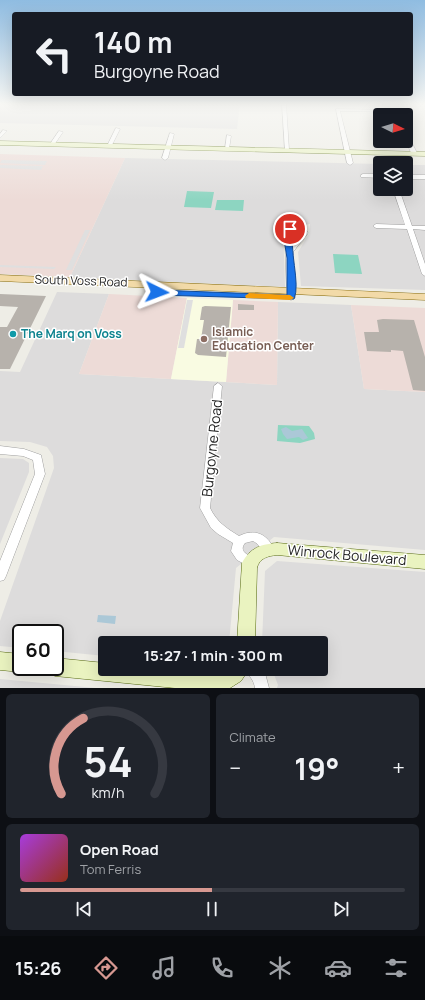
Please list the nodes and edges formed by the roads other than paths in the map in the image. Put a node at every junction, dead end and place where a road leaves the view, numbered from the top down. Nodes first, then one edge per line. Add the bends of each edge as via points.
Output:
1 (58, 135) edge
2 (115, 135) edge
3 (172, 135) edge
4 (286, 135) edge
5 (344, 135) edge
6 (229, 136) dead end
7 (0, 143) edge
8 (52, 144) junction
9 (109, 146) junction
10 (168, 147) junction
11 (411, 148) edge
12 (227, 149) junction
13 (287, 150) junction
14 (348, 152) junction
15 (414, 154) junction
16 (425, 154) edge
17 (164, 158) dead end
18 (350, 163) dead end
19 (363, 176) dead end
20 (373, 176) edge
21 (413, 177) edge
22 (425, 177) edge
23 (398, 196) edge
24 (376, 226) dead end
25 (409, 227) junction
26 (425, 228) edge
27 (289, 252) junction
28 (425, 274) edge
29 (0, 278) edge
30 (52, 284) junction
31 (0, 286) edge
32 (291, 294) junction
33 (425, 297) edge
34 (425, 303) edge
35 (218, 386) dead end
36 (0, 450) edge
37 (239, 541) junction
38 (269, 550) junction
39 (250, 562) junction
40 (425, 562) edge
41 (0, 576) edge
42 (246, 636) edge
43 (0, 661) edge
44 (12, 662) edge
45 (64, 668) edge
46 (234, 676) edge
47 (258, 676) edge
48 (224, 685) edge
49 (262, 688) edge

1 - 8 street
2 - 9 street
3 - 10 street
4 - 13 street
5 - 14 street
6 - 12 street
7 - 8 street
8 - 9 street
9 - 10 street
10 - 12 street
10 - 17 street
11 - 15 street
12 - 13 street
13 - 14 street
14 - 15 street
14 - 18 street
15 - 16 street
19 - 20 street
21 - 22 street
23 - 25 street
24 - 25 street
25 - 26 street
25 - 28 street
27 - 27 street via 305,233 302,230 290,229 287,239
27 - 32 street
29 - 30 main road, South Voss Road
30 - 31 main road, South Voss Road
30 - 32 main road, South Voss Road
32 - 33 main road, South Voss Road
32 - 34 main road, South Voss Road
35 - 37 street, Burgoyne Road via 205,508 212,524
36 - 41 street via 38,458 40,474
37 - 38 street via 251,536 259,537 266,542
37 - 39 street via 236,547 237,554 241,559
38 - 39 street via 254,556
38 - 40 street, Winrock Boulevard
39 - 42 street
43 - 44 street
45 - 48 street
46 - 48 street
47 - 49 street

